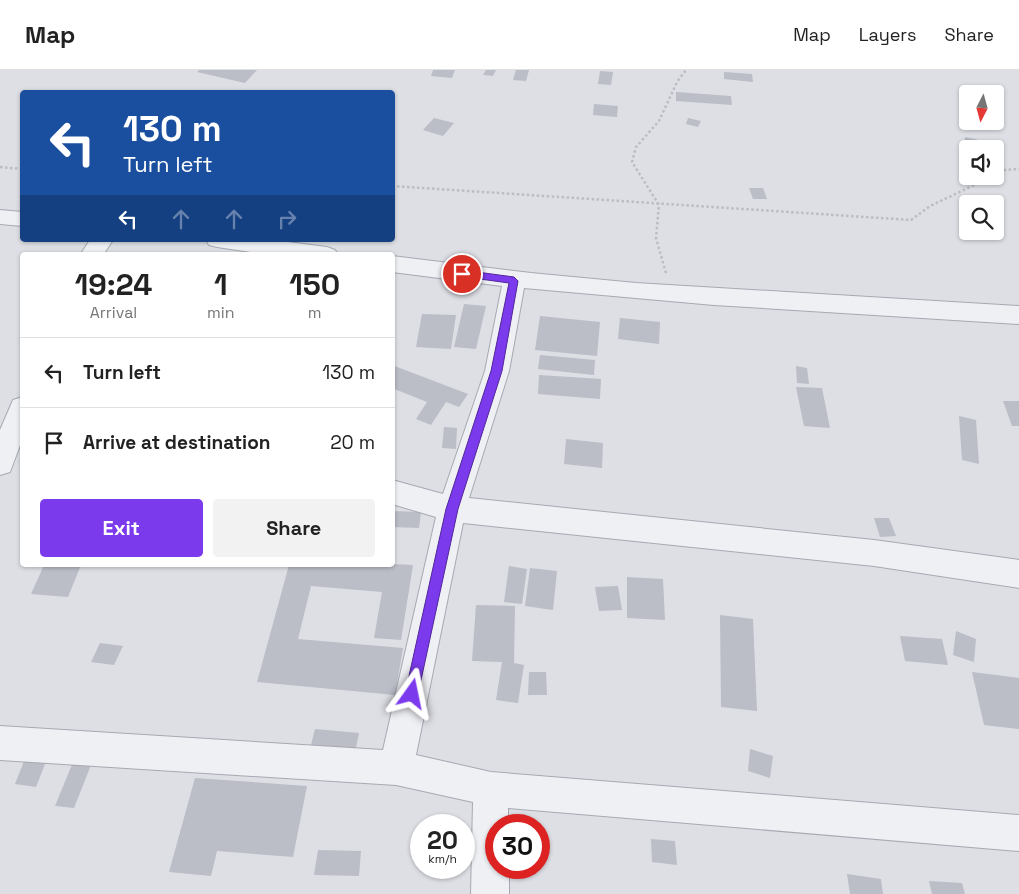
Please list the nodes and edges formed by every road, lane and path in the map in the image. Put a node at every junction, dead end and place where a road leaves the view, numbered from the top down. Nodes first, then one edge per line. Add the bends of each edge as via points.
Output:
1 (686, 70) edge
2 (0, 167) edge
3 (20, 169) edge
4 (1019, 169) edge
5 (1004, 170) edge
6 (975, 185) edge
7 (395, 186) edge
8 (659, 205) junction
9 (0, 217) edge
10 (20, 219) edge
11 (232, 242) edge
12 (304, 252) edge
13 (395, 264) edge
14 (514, 281) junction
15 (672, 294) junction
16 (1019, 315) edge
17 (16, 414) edge
18 (0, 464) edge
19 (395, 493) edge
20 (452, 509) junction
21 (1019, 574) edge
22 (0, 743) edge
23 (396, 768) junction
24 (491, 789) junction
25 (1019, 833) edge
26 (490, 894) edge

1 - 8 path via 659,121 636,147 632,162
2 - 3 path
4 - 5 path
6 - 8 path via 936,203 912,220
7 - 8 path
8 - 15 path via 656,238
9 - 10 street
11 - 12 street
13 - 14 street
14 - 15 street
14 - 20 street via 497,371
15 - 16 street
17 - 18 street
19 - 20 street
20 - 21 street via 864,552
20 - 23 street
22 - 23 street
23 - 24 street
24 - 25 street
24 - 26 street

